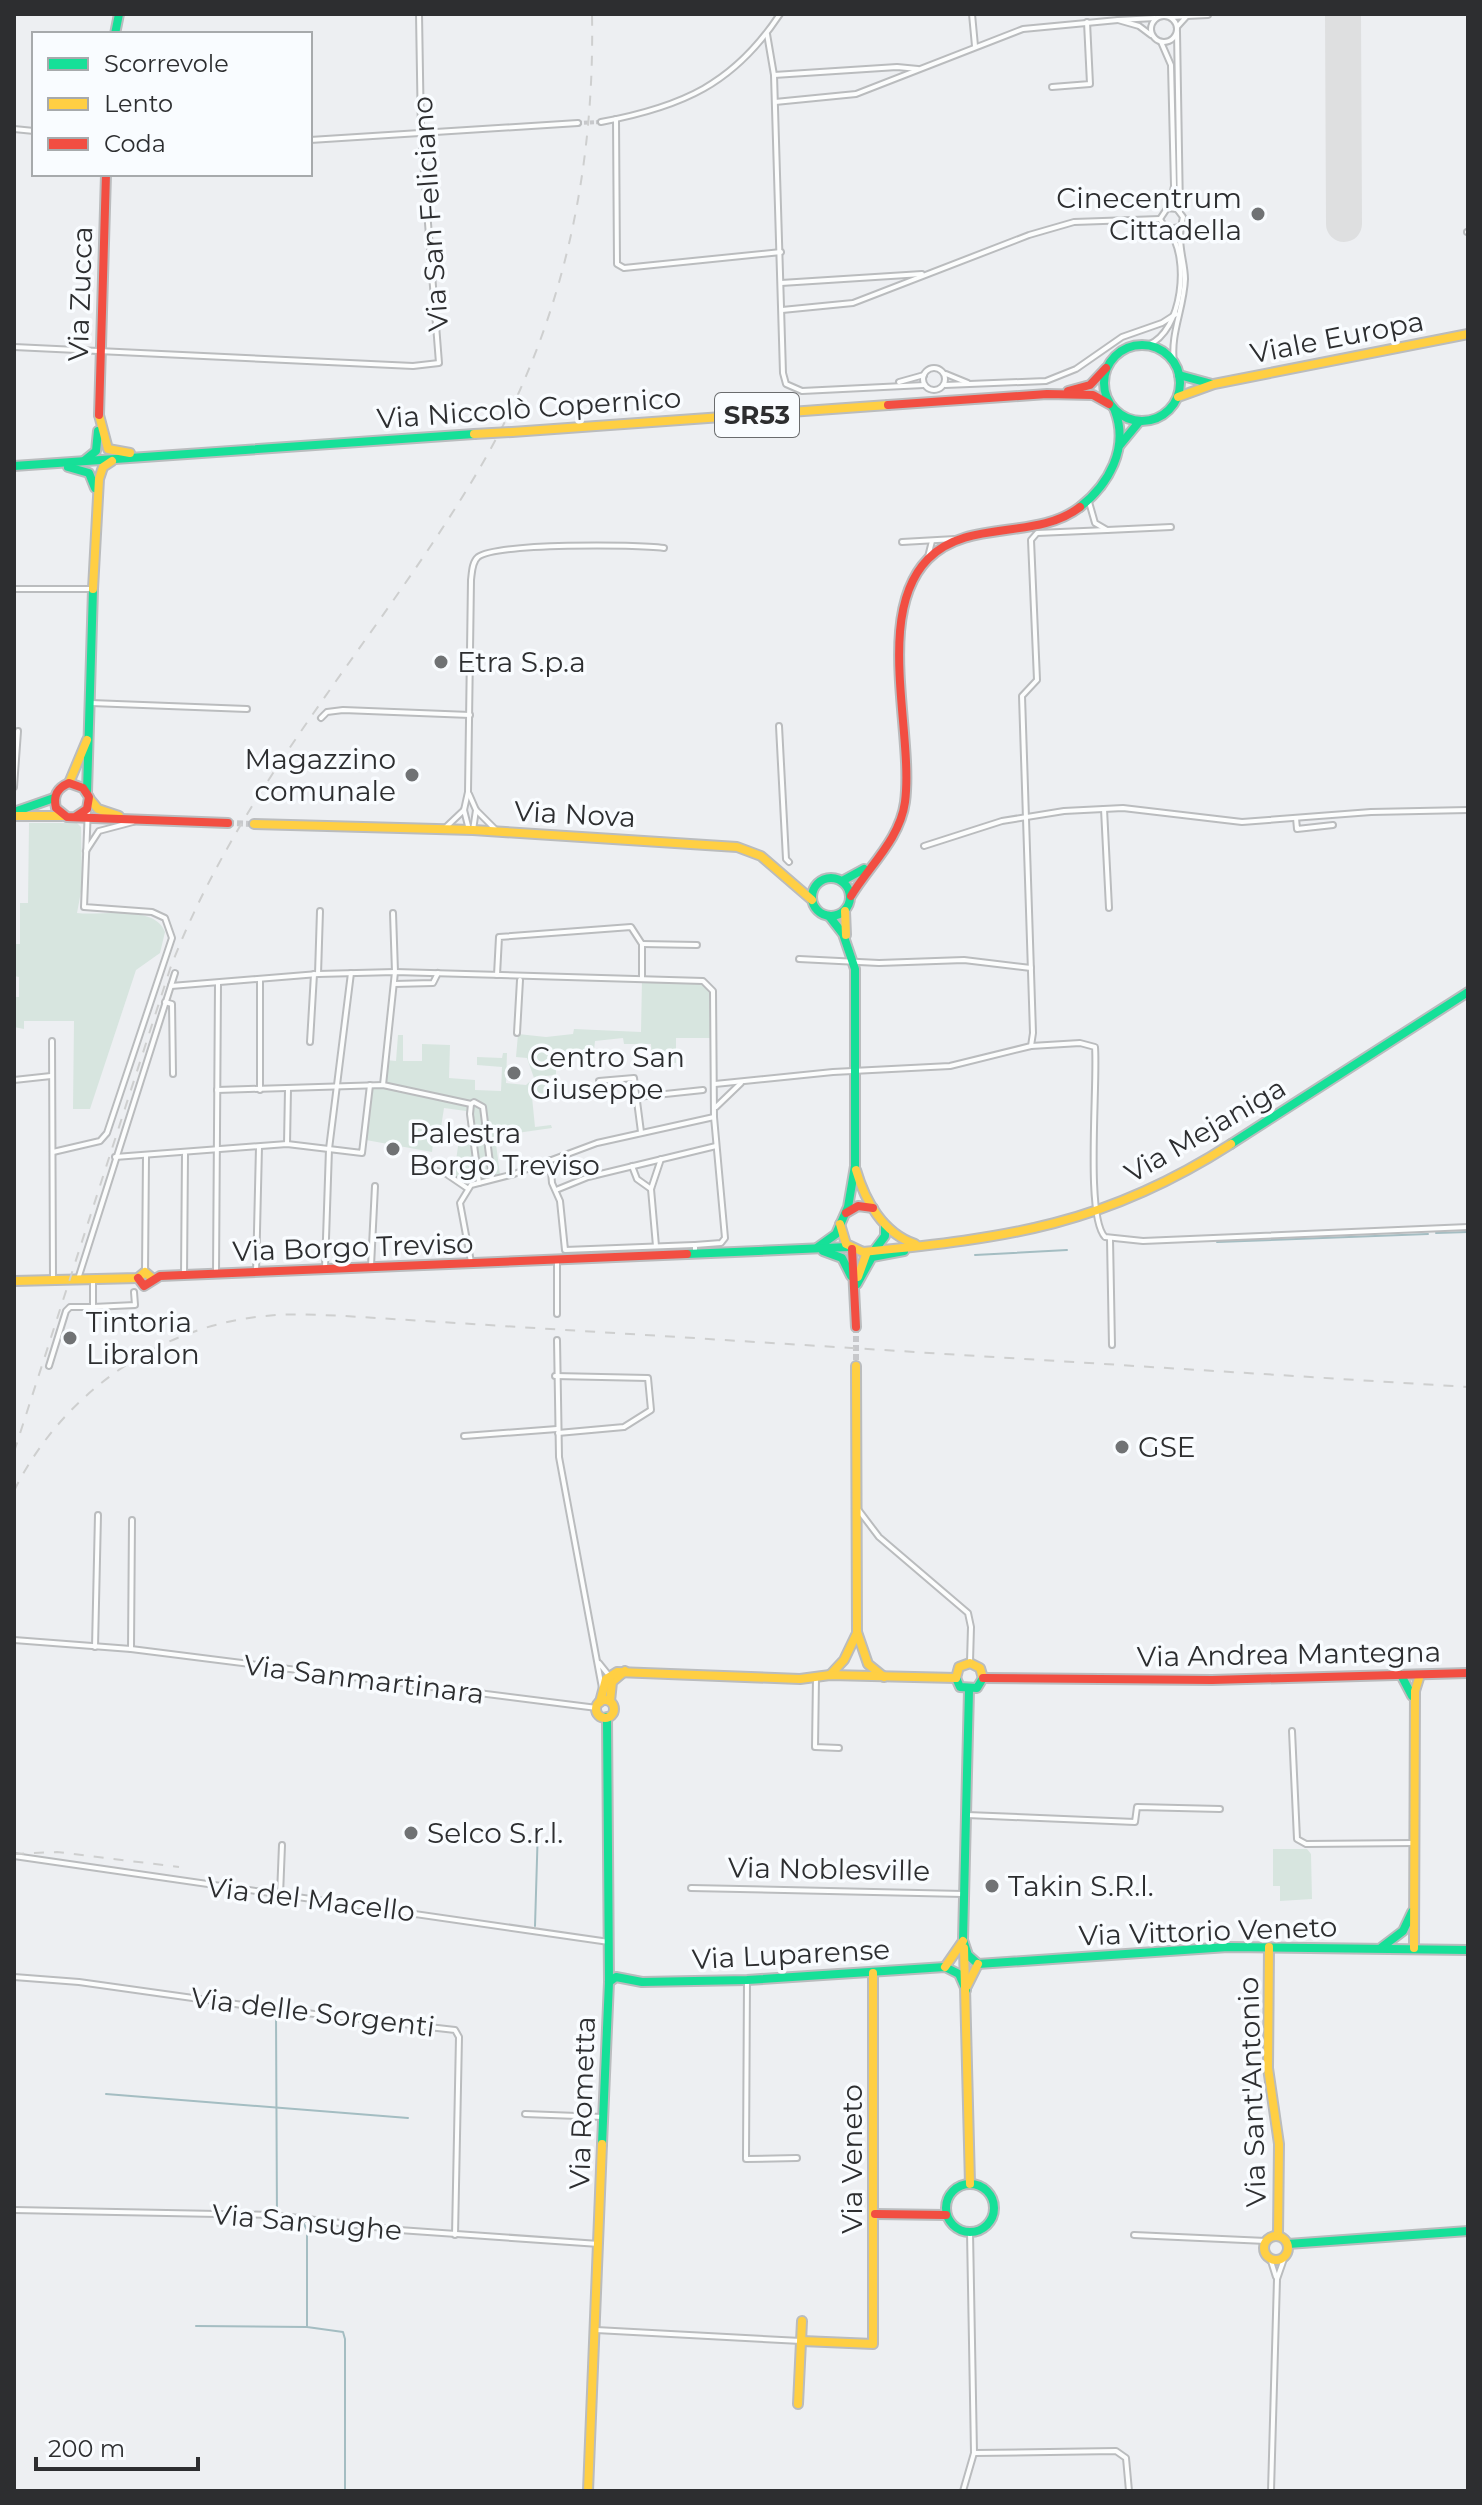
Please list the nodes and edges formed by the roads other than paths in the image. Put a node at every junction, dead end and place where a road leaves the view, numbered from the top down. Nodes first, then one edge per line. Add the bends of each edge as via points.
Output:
1 (419, 14) edge
2 (780, 14) edge
3 (972, 14) edge
4 (1208, 15) edge
5 (1187, 16) junction
6 (1169, 17) junction
7 (1157, 18) junction
8 (1118, 20) junction
9 (1087, 22) junction
10 (1177, 29) junction
11 (767, 34) junction
12 (1154, 37) junction
13 (1161, 42) junction
14 (975, 46) junction
15 (921, 70) junction
16 (774, 75) junction
17 (1052, 87) dead end
18 (775, 102) junction
19 (616, 119) junction
20 (601, 122) tunnel mouth
21 (578, 123) tunnel mouth
22 (421, 134) junction
23 (312, 140) edge
24 (106, 176) edge
25 (1167, 208) junction
26 (1180, 211) junction
27 (1160, 219) junction
28 (1181, 227) junction
29 (1168, 230) junction
30 (781, 252) junction
31 (924, 274) junction
32 (781, 283) junction
33 (782, 310) junction
34 (1176, 314) junction
35 (1468, 334) edge
36 (1148, 345) junction
37 (14, 347) edge
38 (100, 351) junction
39 (1174, 362) junction
40 (1106, 368) junction
41 (945, 374) junction
42 (924, 375) junction
43 (1179, 375) junction
44 (895, 384) junction
45 (1214, 384) junction
46 (924, 385) junction
47 (945, 385) junction
48 (974, 385) junction
49 (1047, 394) junction
50 (1178, 397) junction
51 (1112, 407) junction
52 (99, 415) junction
53 (1139, 422) junction
54 (1120, 445) junction
55 (179, 455) junction
56 (116, 459) junction
57 (76, 462) junction
58 (17, 466) edge
59 (97, 497) junction
60 (1089, 502) junction
61 (1171, 527) dead end
62 (1107, 530) junction
63 (963, 539) junction
64 (932, 541) junction
65 (902, 542) dead end
66 (664, 548) dead end
67 (926, 561) junction
68 (14, 589) edge
69 (93, 589) junction
70 (91, 703) junction
71 (247, 709) dead end
72 (470, 715) junction
73 (321, 718) dead end
74 (779, 726) dead end
75 (18, 731) dead end
76 (89, 732) junction
77 (69, 783) junction
78 (14, 787) edge
79 (468, 792) junction
80 (54, 798) junction
81 (88, 798) junction
82 (1104, 809) junction
83 (464, 810) junction
84 (476, 810) junction
85 (1468, 810) edge
86 (14, 814) edge
87 (70, 817) junction
88 (1028, 817) junction
89 (87, 818) junction
90 (1296, 818) junction
91 (143, 820) junction
92 (228, 823) tunnel mouth
93 (254, 824) tunnel mouth
94 (1333, 825) dead end
95 (443, 829) junction
96 (471, 830) junction
97 (497, 831) junction
98 (924, 846) dead end
99 (86, 853) junction
100 (789, 862) dead end
101 (871, 865) junction
102 (842, 881) junction
103 (796, 885) junction
104 (816, 885) junction
105 (851, 896) junction
106 (812, 900) junction
107 (1109, 908) dead end
108 (320, 911) dead end
109 (845, 911) junction
110 (393, 913) dead end
111 (829, 916) junction
112 (847, 942) junction
113 (642, 944) junction
114 (697, 945) dead end
115 (799, 959) dead end
116 (854, 962) junction
117 (1031, 968) junction
118 (395, 972) junction
119 (175, 973) dead end
120 (351, 973) junction
121 (438, 973) junction
122 (316, 974) junction
123 (497, 975) junction
124 (642, 979) junction
125 (260, 980) junction
126 (520, 980) dead end
127 (218, 984) junction
128 (394, 984) junction
129 (171, 986) junction
130 (1468, 992) edge
131 (165, 1002) junction
132 (517, 1033) dead end
133 (52, 1041) dead end
134 (310, 1042) dead end
135 (1031, 1046) junction
136 (856, 1071) junction
137 (173, 1074) dead end
138 (51, 1076) junction
139 (14, 1080) edge
140 (751, 1080) junction
141 (599, 1081) dead end
142 (715, 1084) junction
143 (370, 1085) junction
144 (383, 1085) junction
145 (338, 1087) junction
146 (288, 1089) junction
147 (217, 1090) junction
148 (260, 1090) junction
149 (703, 1090) dead end
150 (637, 1097) junction
151 (471, 1104) junction
152 (714, 1109) junction
153 (714, 1117) junction
154 (641, 1132) junction
155 (287, 1144) junction
156 (716, 1146) junction
157 (259, 1147) junction
158 (329, 1149) junction
159 (218, 1151) junction
160 (53, 1152) junction
161 (185, 1154) junction
162 (146, 1156) junction
163 (115, 1157) junction
164 (661, 1159) junction
165 (550, 1160) junction
166 (415, 1165) dead end
167 (632, 1166) junction
168 (855, 1166) junction
169 (492, 1179) junction
170 (479, 1183) junction
171 (375, 1186) dead end
172 (467, 1188) junction
173 (651, 1189) junction
174 (556, 1190) junction
175 (873, 1208) junction
176 (1097, 1213) junction
177 (845, 1214) junction
178 (840, 1224) junction
179 (885, 1224) junction
180 (1468, 1227) edge
181 (1110, 1239) junction
182 (656, 1246) junction
183 (934, 1246) junction
184 (921, 1247) junction
185 (850, 1248) junction
186 (695, 1249) junction
187 (820, 1250) junction
188 (803, 1251) junction
189 (870, 1251) junction
190 (586, 1254) junction
191 (557, 1260) junction
192 (471, 1264) junction
193 (372, 1268) junction
194 (325, 1270) junction
195 (256, 1273) junction
196 (216, 1275) junction
197 (145, 1276) junction
198 (184, 1276) junction
199 (78, 1279) junction
200 (93, 1279) junction
201 (53, 1280) junction
202 (14, 1281) edge
203 (855, 1284) junction
204 (134, 1292) dead end
205 (93, 1307) junction
206 (557, 1314) dead end
207 (856, 1327) tunnel mouth
208 (557, 1340) dead end
209 (1112, 1345) dead end
210 (49, 1366) dead end
211 (856, 1366) tunnel mouth
212 (555, 1376) junction
213 (557, 1431) junction
214 (464, 1436) dead end
215 (856, 1506) junction
216 (98, 1515) dead end
217 (132, 1520) dead end
218 (857, 1632) junction
219 (14, 1640) edge
220 (95, 1647) junction
221 (131, 1649) junction
222 (846, 1656) junction
223 (598, 1661) junction
224 (867, 1661) junction
225 (970, 1663) junction
226 (1468, 1673) edge
227 (830, 1675) junction
228 (852, 1676) junction
229 (863, 1676) junction
230 (611, 1678) junction
231 (816, 1678) junction
232 (956, 1678) junction
233 (983, 1678) junction
234 (887, 1679) junction
235 (1414, 1679) junction
236 (602, 1688) junction
237 (969, 1690) junction
238 (611, 1702) junction
239 (598, 1705) junction
240 (607, 1717) junction
241 (1292, 1731) dead end
242 (839, 1748) dead end
243 (1220, 1809) dead end
244 (967, 1815) junction
245 (1414, 1843) junction
246 (282, 1845) dead end
247 (14, 1856) edge
248 (691, 1888) dead end
249 (966, 1894) junction
250 (280, 1895) junction
251 (1413, 1908) junction
252 (1403, 1931) junction
253 (1415, 1933) junction
254 (963, 1940) junction
255 (609, 1942) junction
256 (1269, 1947) junction
257 (1381, 1948) junction
258 (1411, 1948) junction
259 (1433, 1950) junction
260 (1468, 1950) edge
261 (978, 1964) junction
262 (945, 1967) junction
263 (873, 1973) junction
264 (14, 1977) edge
265 (747, 1980) junction
266 (609, 1982) junction
267 (966, 1990) junction
268 (525, 2114) dead end
269 (603, 2117) junction
270 (797, 2158) dead end
271 (970, 2184) junction
272 (14, 2210) edge
273 (875, 2214) junction
274 (946, 2215) junction
275 (1468, 2231) edge
276 (970, 2232) junction
277 (455, 2235) junction
278 (1134, 2235) dead end
279 (1278, 2235) junction
280 (1266, 2241) junction
281 (599, 2244) junction
282 (1288, 2244) junction
283 (1285, 2256) junction
284 (1270, 2258) junction
285 (1277, 2279) junction
286 (802, 2321) dead end
287 (596, 2330) junction
288 (802, 2341) junction
289 (798, 2404) dead end
290 (974, 2453) junction
291 (1273, 2489) edge
292 (588, 2491) edge
293 (963, 2491) edge
294 (1129, 2491) edge

1 - 22 street, Via San Feliciano
2 - 11 street
3 - 14 street
4 - 5 street
5 - 6 street
5 - 10 street
6 - 7 street
6 - 10 street
7 - 8 street
7 - 12 street via 1152,24
8 - 9 street
8 - 12 street
9 - 14 street via 1023,29
9 - 17 street via 1090,84
10 - 13 street via 1169,41
10 - 26 street
11 - 16 street
11 - 19 street via 749,57 716,83 685,100
12 - 13 street
13 - 25 street via 1171,65 1174,186
14 - 15 street
15 - 16 street
15 - 18 street via 856,94
16 - 18 street
18 - 30 street
19 - 20 street
19 - 30 street via 617,264 624,268
21 - 22 street
22 - 23 street
22 - 38 street, Via San Feliciano via 440,353 434,366
24 - 38 main road, Via Zucca
25 - 26 street
25 - 27 street
26 - 28 street
27 - 29 street
27 - 31 street via 1074,222
28 - 29 street
28 - 39 street via 1184,291 1172,343
29 - 34 street via 1177,252
30 - 32 street
31 - 32 street
31 - 33 street via 853,303
32 - 33 street
33 - 44 street via 783,373 794,390
34 - 36 street via 1165,335
34 - 48 street via 1122,337 1076,369 1046,381
35 - 45 main road, Viale Europa
36 - 39 main road
36 - 40 main road, SR53 via 1128,347
37 - 38 street
38 - 52 main road, Via Zucca
39 - 43 main road
40 - 49 main road, Via Niccolò Copernico / SR53 via 1090,385
40 - 51 main road via 1103,386
41 - 42 street via 932,368
41 - 47 street
41 - 48 street
42 - 44 street
42 - 46 street
43 - 45 main road, Viale Europa
43 - 50 main road
44 - 46 street
45 - 50 main road, Viale Europa
46 - 47 street via 933,391
47 - 48 street
49 - 51 main road, Via Niccolò Copernico / SR53 via 1093,395
49 - 55 main road, Via Niccolò Copernico / SR53, bridge
50 - 53 main road via 1163,416
51 - 53 main road, SR53
51 - 54 main road
52 - 55 main road via 102,438 112,451
52 - 57 main road via 96,451
53 - 54 main road
54 - 60 main road via 1114,466
55 - 56 main road, Via Niccolò Copernico / SR53
56 - 57 main road, Via Niccolò Copernico / SR53
56 - 59 main road via 101,471
57 - 58 main road, Via Niccolò Copernico / SR53
58 - 59 main road via 84,470 93,479
59 - 69 main road
60 - 62 street via 1095,523
60 - 63 main road via 1051,525
61 - 62 street
62 - 88 street via 1032,535 1037,680 1022,696
63 - 64 street
63 - 67 main road
64 - 65 street
64 - 67 street
66 - 72 street via 626,543 480,556 472,570
67 - 101 main road, Via Nova via 910,590 901,625 905,802 891,843
68 - 69 street
69 - 70 main road
70 - 71 street
70 - 76 main road
72 - 73 street via 343,710
72 - 79 street
74 - 100 street
75 - 78 street
76 - 77 main road
76 - 81 main road
77 - 80 main road
77 - 81 main road via 79,785
79 - 83 street
79 - 84 street
80 - 86 main road
80 - 87 main road via 56,808
81 - 87 main road
81 - 89 street
81 - 91 main road via 111,815
82 - 88 street
82 - 90 street via 1242,822
82 - 107 street
83 - 95 street
83 - 96 street
84 - 96 street
84 - 97 street
85 - 90 street
86 - 87 main road
87 - 89 main road
87 - 99 street via 83,825
88 - 98 street
88 - 117 street
89 - 91 main road
89 - 99 street
90 - 94 street via 1297,829
91 - 92 main road
91 - 99 street via 99,831
93 - 95 main road, Via Nova
95 - 96 main road, Via Nova
96 - 97 main road, Via Nova
97 - 103 main road, Via Nova via 737,847 761,856
99 - 160 street via 84,907 152,912 165,918 172,938 107,1133 100,1141
101 - 102 main road
101 - 105 main road, Via Nova
102 - 104 main road via 831,878
102 - 105 main road
103 - 104 main road
103 - 106 main road, Via Nova
104 - 106 main road
105 - 109 main road, Via Nova
106 - 111 main road, Via Nova
108 - 122 street
109 - 111 main road
109 - 112 main road, Via Nova
110 - 118 street
111 - 112 main road, Via Nova
112 - 116 main road, Via Nova
113 - 114 street
113 - 123 street via 631,927 499,937
113 - 124 street
115 - 116 street
116 - 117 street via 964,960
116 - 136 main road, Via Nova
117 - 135 street
118 - 120 street
118 - 121 street
118 - 128 street
119 - 129 street
120 - 122 street
120 - 145 street
121 - 123 street
121 - 128 street via 433,983
122 - 125 street
122 - 134 street
123 - 124 street
124 - 142 street via 710,985
125 - 127 street
125 - 148 street
126 - 132 street
127 - 129 street
127 - 147 street
128 - 144 street
129 - 131 street
130 - 176 main road, Via Mejaniga via 1191,1170
131 - 137 street via 172,1004
131 - 163 street
133 - 138 street
135 - 136 street via 950,1066
135 - 176 street via 1095,1047
136 - 140 street
136 - 168 main road, Via Nova
138 - 139 street
138 - 160 street
140 - 142 street
140 - 152 street via 736,1085
141 - 150 street via 634,1078
142 - 152 street
143 - 144 street
143 - 145 street
143 - 158 street via 362,1153
144 - 151 street
145 - 146 street
145 - 158 street
146 - 148 street
146 - 155 street
147 - 148 street
147 - 159 street
149 - 150 street
150 - 154 street
151 - 169 street via 483,1107
151 - 170 street
152 - 153 street
153 - 154 street
153 - 156 street
154 - 165 street
155 - 157 street
155 - 158 street
156 - 164 street
156 - 186 street via 723,1242
157 - 159 street
157 - 195 street
158 - 194 street
159 - 161 street
159 - 196 street
160 - 201 street
161 - 162 street
161 - 198 street
162 - 163 street
162 - 197 street
163 - 199 street
164 - 167 street
164 - 173 street
165 - 169 street
165 - 174 street
166 - 172 street via 445,1173
167 - 173 street via 637,1179
167 - 174 street
168 - 175 main road, Via Nova via 862,1195
168 - 177 main road, Via Nova
169 - 170 street
170 - 172 street
171 - 193 street
172 - 192 street via 460,1203
173 - 182 street
174 - 190 street via 565,1250
175 - 177 main road via 858,1206
175 - 179 main road, Via Mejaniga
176 - 181 street via 1101,1234
176 - 183 main road, Via Mejaniga via 1019,1234
177 - 178 main road, Via Mejaniga
178 - 185 main road via 841,1237
178 - 188 main road, Via Mejaniga via 831,1240
179 - 183 main road, Via Mejaniga via 900,1240
179 - 189 main road via 885,1236
180 - 181 street
181 - 209 street
182 - 186 street
182 - 190 street
183 - 184 main road, Via Mejaniga
184 - 189 main road, Via Mejaniga
184 - 203 main road, Via Mejaniga via 872,1257
185 - 187 main road, Via Mejaniga
185 - 189 main road, Via Mejaniga
185 - 203 main road
186 - 188 main road, Via Mejaniga
186 - 190 main road, Via Mejaniga
187 - 188 main road, Via Mejaniga
187 - 203 main road via 842,1258
189 - 203 main road
190 - 191 main road, Via Mejaniga
191 - 192 main road, Via Borgo Treviso
191 - 206 street
192 - 193 main road, Via Borgo Treviso
193 - 194 main road, Via Borgo Treviso
194 - 195 main road, Via Borgo Treviso
195 - 196 main road, Via Borgo Treviso
196 - 198 main road, Via Borgo Treviso
197 - 198 main road, Via Borgo Treviso
197 - 200 main road, Via Borgo Treviso
199 - 200 main road, Via Borgo Treviso
199 - 201 main road, Via Borgo Treviso
200 - 205 street
201 - 202 main road, Via Borgo Treviso
203 - 207 main road
204 - 205 street via 135,1305
205 - 210 street via 66,1311
208 - 212 street
211 - 215 main road
212 - 213 street
212 - 213 street via 648,1378 651,1410 624,1427
213 - 214 street
213 - 223 street
215 - 218 main road
215 - 225 street via 879,1537 968,1613
216 - 220 street
217 - 221 street
218 - 222 main road
218 - 224 main road
219 - 220 street, Via Sanmartinara
220 - 221 street, Via Sanmartinara
221 - 239 street, Via Sanmartinara
222 - 224 main road
222 - 227 main road
222 - 228 main road
223 - 230 street
223 - 236 street
224 - 229 main road
224 - 234 main road
225 - 232 main road via 959,1667
225 - 233 main road via 980,1668
226 - 235 main road, Via Andrea Mantegna
227 - 228 main road
227 - 231 main road
228 - 229 main road
229 - 234 main road
230 - 231 main road via 625,1671
230 - 236 main road
230 - 238 main road, Via Rometta
231 - 242 street via 815,1747
232 - 234 main road
232 - 237 main road
233 - 235 main road, Via Andrea Mantegna
233 - 237 main road via 980,1686
235 - 245 main road
236 - 239 main road
237 - 244 main road, Via Noblesville
238 - 239 main road
238 - 240 main road, Via Rometta via 613,1712
239 - 240 main road via 600,1715
240 - 255 main road, Via Rometta
241 - 245 street via 1297,1839 1306,1844
243 - 244 street via 1137,1807 1135,1822
244 - 249 main road, Via Noblesville
245 - 251 main road
246 - 250 street
247 - 250 street, Via del Macello
248 - 249 street, Via Noblesville
249 - 254 main road, Via Noblesville
250 - 255 street, Via del Macello
251 - 252 main road
251 - 253 main road
252 - 257 main road
252 - 258 main road
253 - 258 main road
253 - 259 main road
254 - 261 main road
254 - 262 main road, Via Noblesville
254 - 267 main road
255 - 266 main road, Via Rometta
256 - 257 main road, Via Vittorio Veneto
256 - 261 main road, Via Vittorio Veneto
256 - 279 main road, Via Sant'Antonio via 1268,2068 1279,2144
257 - 258 main road, Via Vittorio Veneto
258 - 259 main road, Via Vittorio Veneto
259 - 260 main road, Via Vittorio Veneto
261 - 267 main road
262 - 263 main road, Via Luparense
262 - 267 main road via 959,1974
263 - 265 main road, Via Luparense
263 - 273 main road, Via Veneto
264 - 277 street, Via delle Sorgenti via 455,2030
265 - 266 main road, Via Luparense via 642,1982 616,1977
265 - 270 street via 746,2159
266 - 269 main road, Via Rometta
267 - 271 main road
268 - 269 street
269 - 281 main road, Via Rometta
271 - 274 main road via 950,2193
271 - 276 main road via 988,2193 994,2206 985,2226
272 - 277 street, Via Sansughe via 276,2215
273 - 274 main road
273 - 288 main road, Via Veneto via 873,2344
274 - 276 main road via 956,2227
275 - 282 main road, Via Sant'Antonio
276 - 290 street
277 - 281 street, Via Sansughe
278 - 280 street, Via Sant'Antonio
279 - 280 main road, Via Sant'Antonio
279 - 282 main road, Via Sant'Antonio
280 - 284 main road, Via Sant'Antonio
281 - 287 main road, Via Rometta
282 - 283 main road, Via Sant'Antonio
283 - 284 main road
283 - 285 street
284 - 285 street
285 - 291 street
286 - 288 main road
287 - 288 street
287 - 292 main road, Via Rometta
288 - 289 main road
290 - 293 street
290 - 294 street via 1116,2451 1126,2458

